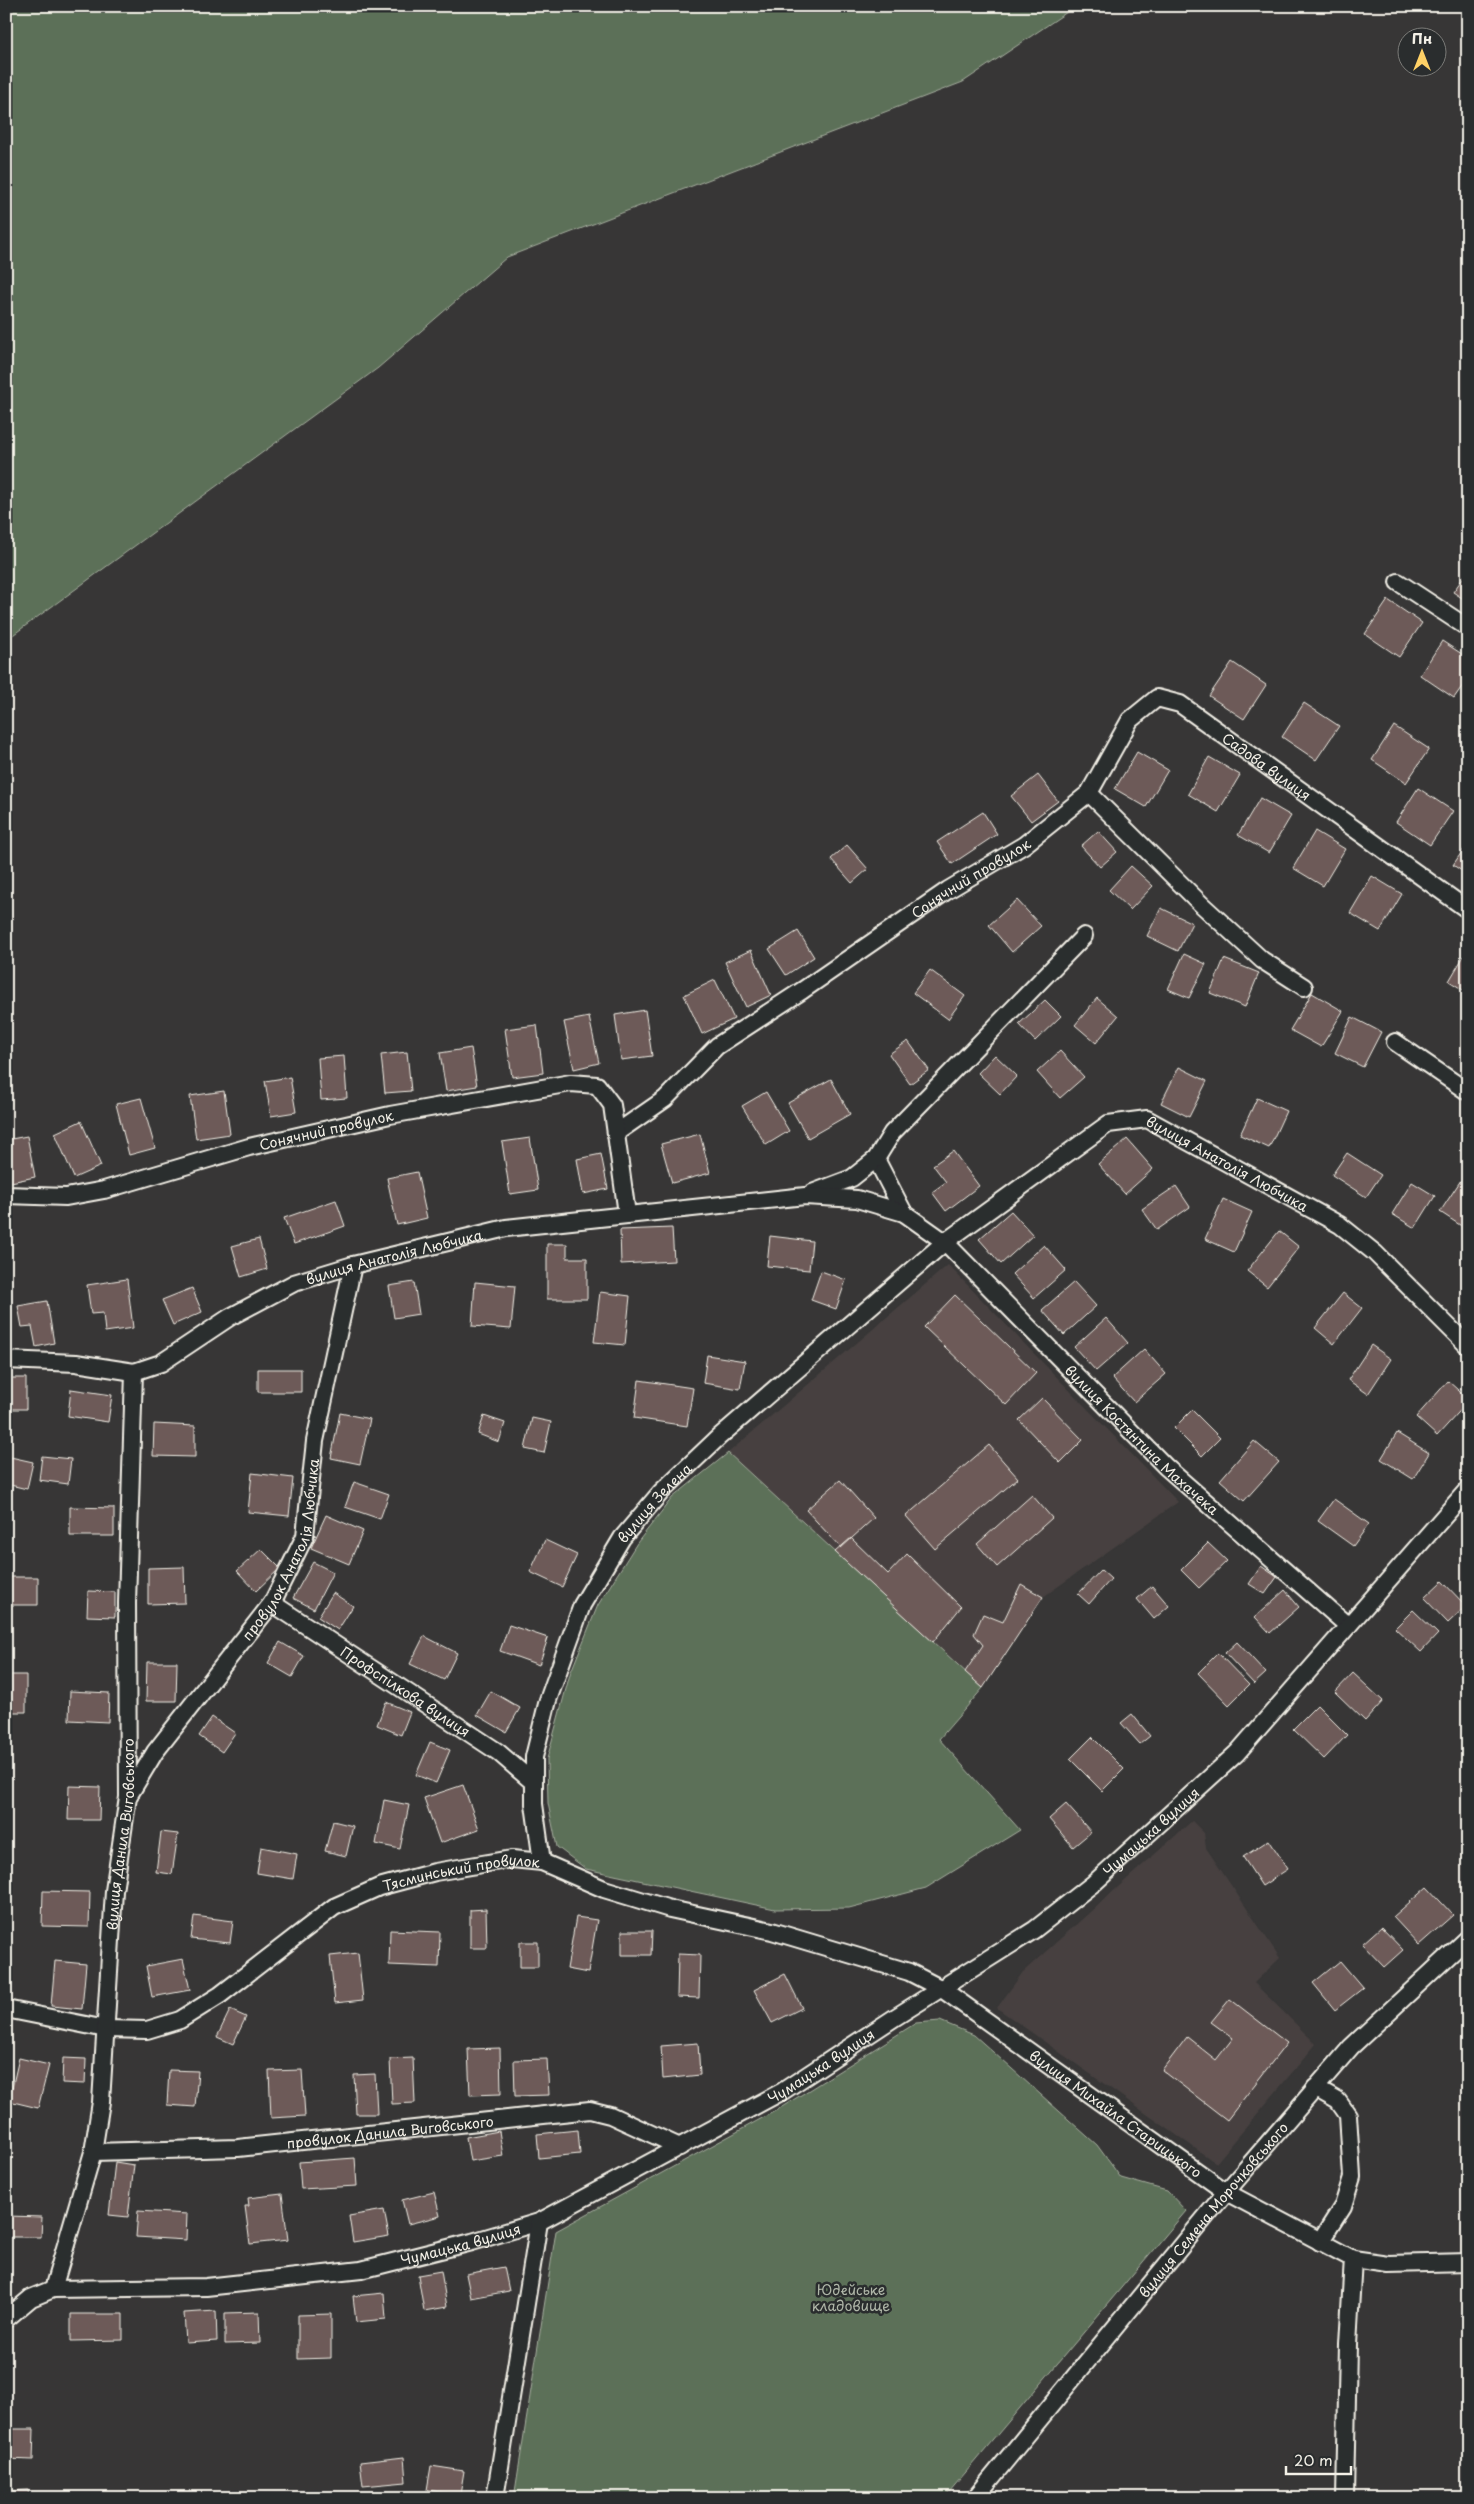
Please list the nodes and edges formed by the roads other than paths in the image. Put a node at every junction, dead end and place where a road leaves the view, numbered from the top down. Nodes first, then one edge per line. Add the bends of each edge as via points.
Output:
1 (1398, 582) dead end
2 (1468, 628) edge
3 (1089, 793) junction
4 (1468, 910) edge
5 (1084, 936) dead end
6 (1304, 987) dead end
7 (1395, 1042) dead end
8 (1468, 1092) edge
9 (616, 1132) junction
10 (876, 1158) junction
11 (6, 1194) edge
12 (805, 1196) junction
13 (904, 1213) junction
14 (627, 1214) junction
15 (945, 1242) junction
16 (353, 1265) junction
17 (1468, 1346) edge
18 (6, 1360) edge
19 (134, 1372) junction
20 (1468, 1489) edge
21 (272, 1604) junction
22 (1348, 1626) junction
23 (534, 1783) junction
24 (128, 1797) junction
25 (542, 1862) junction
26 (1468, 1938) edge
27 (942, 1989) junction
28 (6, 2009) edge
29 (106, 2029) junction
30 (1315, 2088) junction
31 (680, 2147) junction
32 (93, 2152) junction
33 (1226, 2192) junction
34 (539, 2222) junction
35 (1320, 2242) junction
36 (1353, 2260) junction
37 (1468, 2262) edge
38 (53, 2289) junction
39 (10, 2311) edge
40 (495, 2498) edge
41 (975, 2498) edge
42 (1345, 2498) edge

1 - 2 street
3 - 4 street, Садова вулиця via 1130,720 1157,698 1180,704
3 - 6 street via 1200,904 1262,960
3 - 9 street, Сонячний провулок via 1024,845 948,890 717,1046 665,1099
5 - 10 street, вулиця Анатолія Любчика via 892,1133
7 - 8 street
9 - 11 street, Сонячний провулок via 612,1105 597,1084 571,1084 390,1115 249,1147 104,1190 66,1197
9 - 14 street, Сонячний провулок
10 - 12 street, вулиця Анатолія Любчика via 852,1178
10 - 13 street
12 - 13 street, вулиця Анатолія Любчика via 857,1199
12 - 14 street, вулиця Анатолія Любчика
13 - 15 street, вулиця Анатолія Любчика
14 - 16 street, вулиця Анатолія Любчика via 506,1228
15 - 17 street, вулиця Анатолія Любчика via 1108,1124 1147,1119 1340,1225 1375,1253
15 - 22 street, вулиця Костянтина Махачека via 1166,1467
15 - 23 street, вулиця Зелена via 719,1437 661,1492 622,1538 582,1605 548,1700 534,1757
16 - 19 street, вулиця Анатолія Любчика via 294,1283 230,1317 162,1364
16 - 21 street, провулок Анатолія Любчика via 316,1441 305,1536
18 - 19 street, вулиця Анатолія Любчика via 76,1363
19 - 24 street, вулиця Данила Виговського via 127,1603
20 - 22 street, Чумацька вулиця
21 - 23 street, Профспілкова вулиця via 498,1752
21 - 24 street, провулок Анатолія Любчика via 155,1752
22 - 27 street, Чумацька вулиця via 1237,1753 1094,1883 1034,1930
23 - 25 street, вулиця Зелена
24 - 29 street, вулиця Данила Виговського via 114,1891
25 - 27 street, Тясминський провулок via 604,1888 670,1909 772,1932 909,1972
25 - 29 street, Тясминський провулок via 512,1859 435,1872 379,1887 334,1907 220,1995 180,2020 147,2030
26 - 30 street, вулиця Семена Морочковського via 1351,2047
27 - 31 street, Чумацька вулиця via 783,2091
27 - 33 street, вулиця Михайла Старицького
28 - 29 street, Тясминський провулок
29 - 32 street, вулиця Данила Виговського via 101,2102
30 - 33 street, вулиця Семена Морочковського
30 - 35 street via 1338,2101 1348,2115 1352,2177 1344,2206
31 - 32 street, провулок Данила Виговського via 590,2110 238,2148
31 - 34 street, Чумацька вулиця
32 - 38 street, вулиця Данила Виговського
33 - 35 street, вулиця Михайла Старицького
33 - 41 street, вулиця Семена Морочковського
34 - 38 street, Чумацька вулиця via 361,2270 206,2287
34 - 40 street
35 - 36 street, вулиця Михайла Старицького
36 - 37 street, вулиця Михайла Старицького via 1388,2264
36 - 42 street
38 - 39 street, Чумацька вулиця

